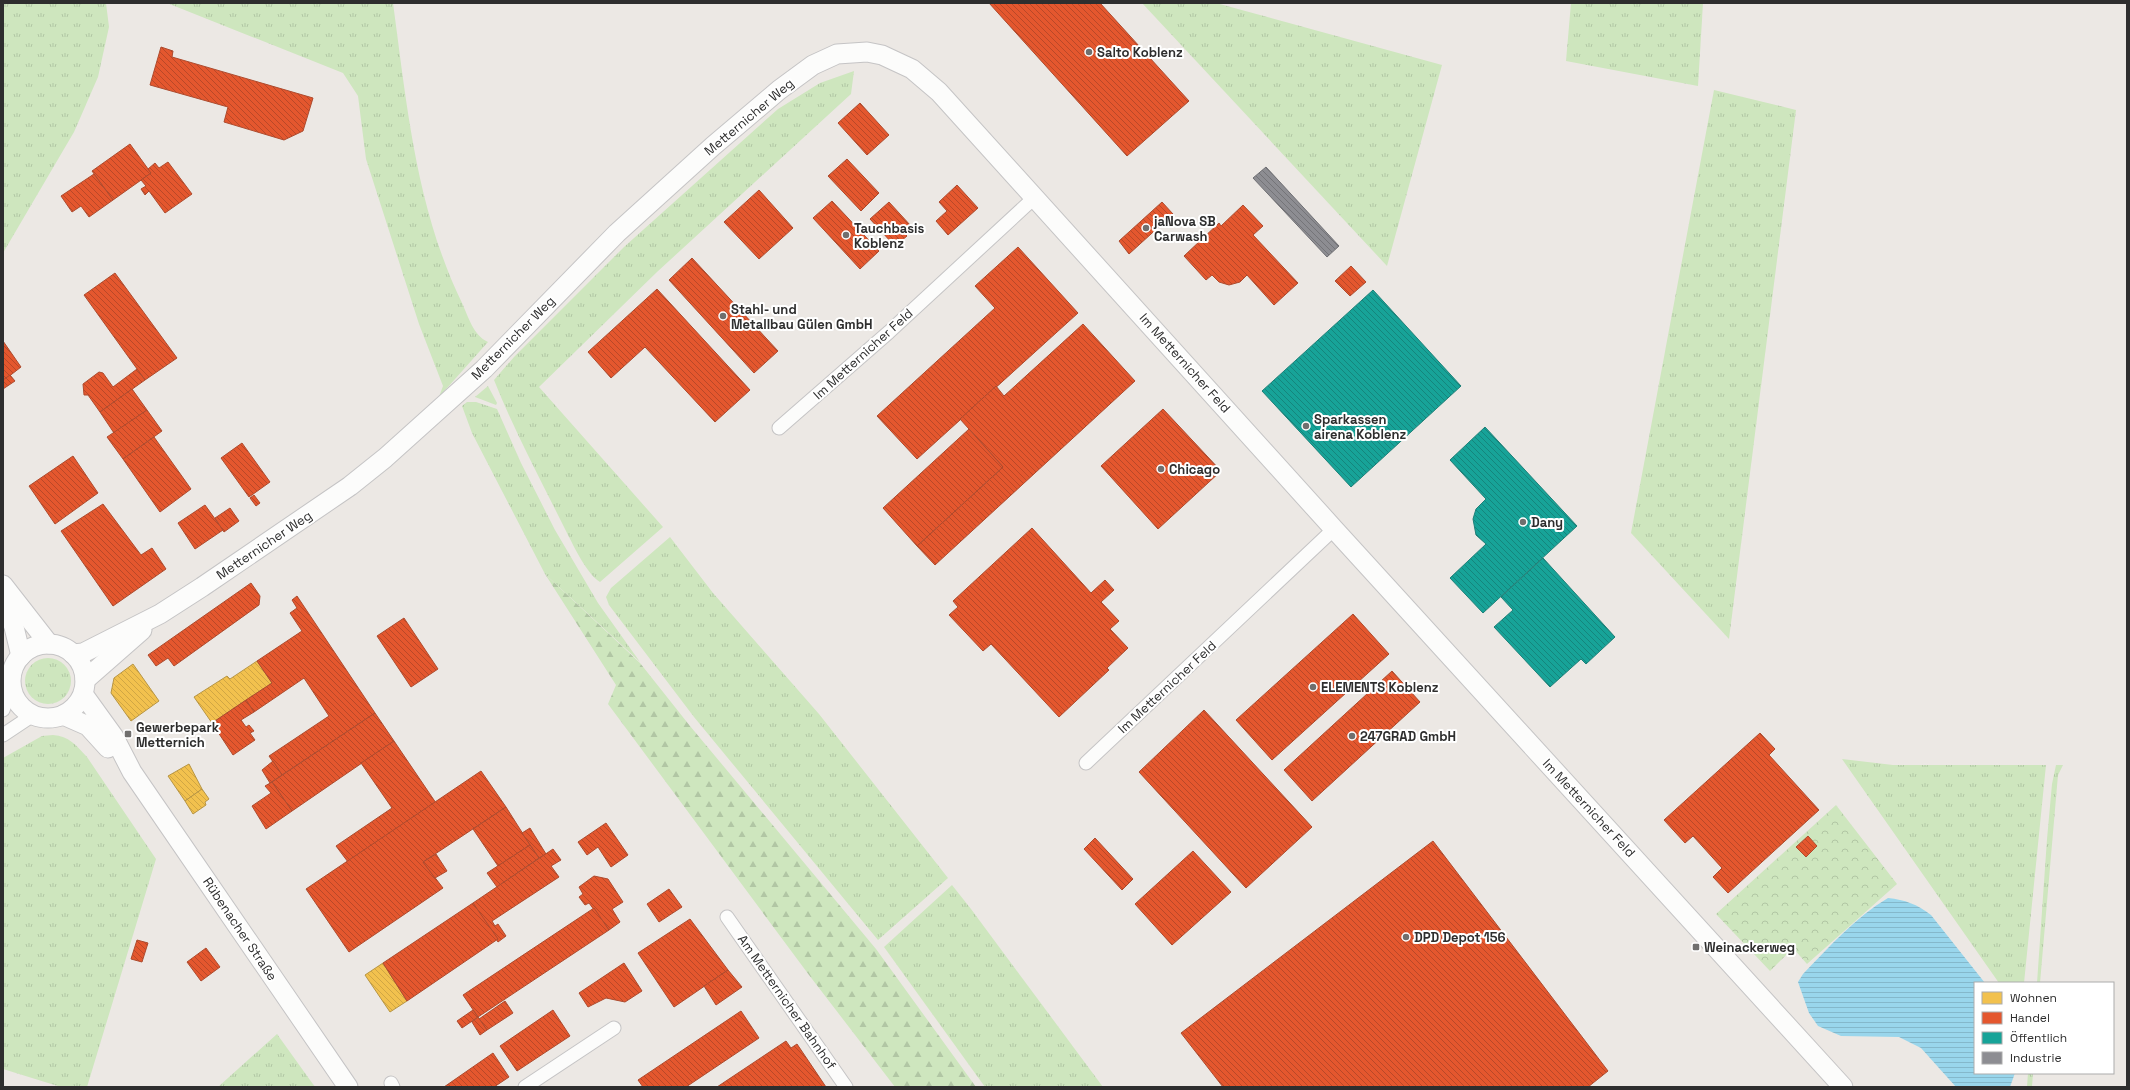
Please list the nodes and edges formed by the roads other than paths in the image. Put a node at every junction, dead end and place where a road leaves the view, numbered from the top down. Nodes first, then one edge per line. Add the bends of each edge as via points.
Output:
1 (853, 52) joint
2 (1034, 198) junction
3 (779, 428) dead end
4 (1334, 529) junction
5 (3, 585) edge
6 (3, 598) edge
7 (160, 614) junction
8 (49, 644) junction
9 (73, 654) junction
10 (21, 656) junction
11 (11, 687) junction
12 (84, 687) junction
13 (3, 710) edge
14 (33, 715) junction
15 (63, 715) junction
16 (3, 735) edge
17 (1086, 763) dead end
18 (132, 772) junction
19 (727, 917) dead end
20 (614, 1028) dead end
21 (348, 1087) edge
22 (526, 1087) edge
23 (846, 1087) edge
24 (1844, 1087) edge

1 - 2 street, Im Metternicher Feld via 882,55 899,62 925,79
1 - 7 street, Metternicher Weg via 837,54 813,65 718,141 617,233 484,369 385,458 344,490
2 - 3 street, Im Metternicher Feld via 889,332
2 - 4 street, Im Metternicher Feld
4 - 17 street, Im Metternicher Feld
4 - 24 street, Im Metternicher Feld
5 - 8 street
6 - 10 street via 14,626
7 - 9 street, Metternicher Weg via 83,653
7 - 12 street, Metternicher Weg
8 - 9 street
8 - 10 street via 38,646
9 - 12 street, Rübenacher Straße via 79,662
10 - 11 street via 12,669
11 - 13 street
11 - 14 street via 15,699
12 - 15 street via 71,710
12 - 18 street, Rübenacher Straße
14 - 15 street, Rübenacher Straße via 53,718
14 - 16 street
15 - 18 street, Rübenacher Straße via 88,726
18 - 21 street, Rübenacher Straße
19 - 23 street, Am Metternicher Bahnhof
20 - 22 street

